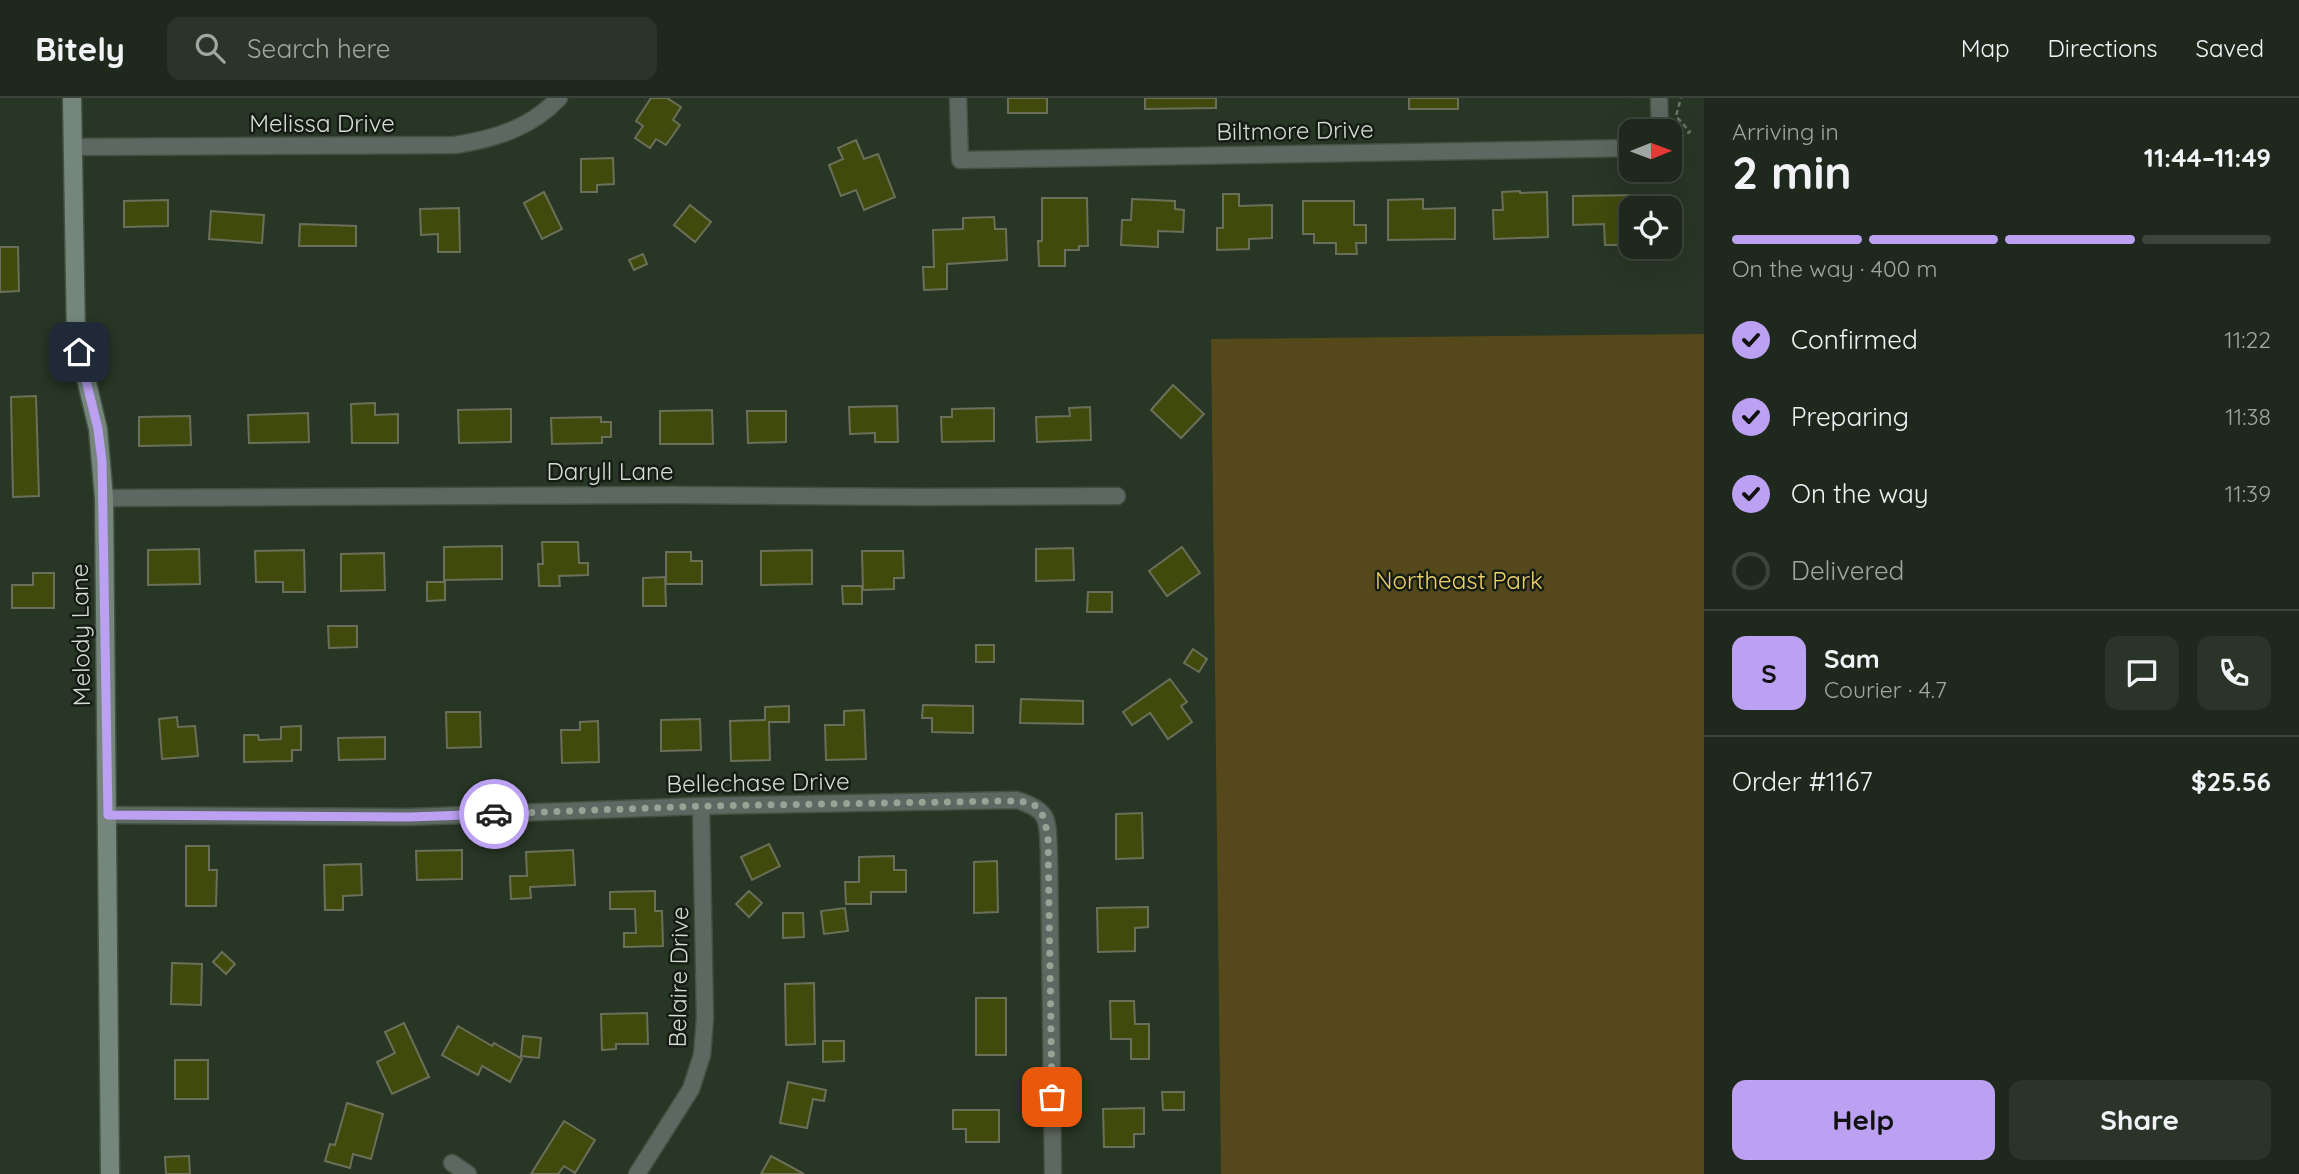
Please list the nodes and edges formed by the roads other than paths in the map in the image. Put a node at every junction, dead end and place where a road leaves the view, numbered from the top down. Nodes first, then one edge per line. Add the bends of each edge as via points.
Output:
1 (72, 98) edge
2 (559, 98) edge
3 (958, 98) edge
4 (1659, 98) edge
5 (1660, 119) edge
6 (73, 147) junction
7 (1619, 148) edge
8 (1117, 496) dead end
9 (104, 498) junction
10 (701, 806) junction
11 (108, 815) junction
12 (452, 1163) dead end
13 (110, 1174) edge
14 (468, 1174) edge
15 (637, 1174) edge
16 (1053, 1174) edge

1 - 6 street, Melody Lane
2 - 6 street, Melissa Drive via 537,118 507,133 455,145
3 - 7 street, Biltmore Drive via 960,160
4 - 5 street
6 - 9 street, Melody Lane via 76,337 98,429
8 - 9 street, Daryll Lane
9 - 11 street, Melody Lane
10 - 11 street, Bellechase Drive via 409,817
10 - 15 street, Belaire Drive via 702,1055 691,1089
10 - 16 street, Bellechase Drive via 1017,800 1044,814 1049,853
11 - 13 street, Melody Lane
12 - 14 street

